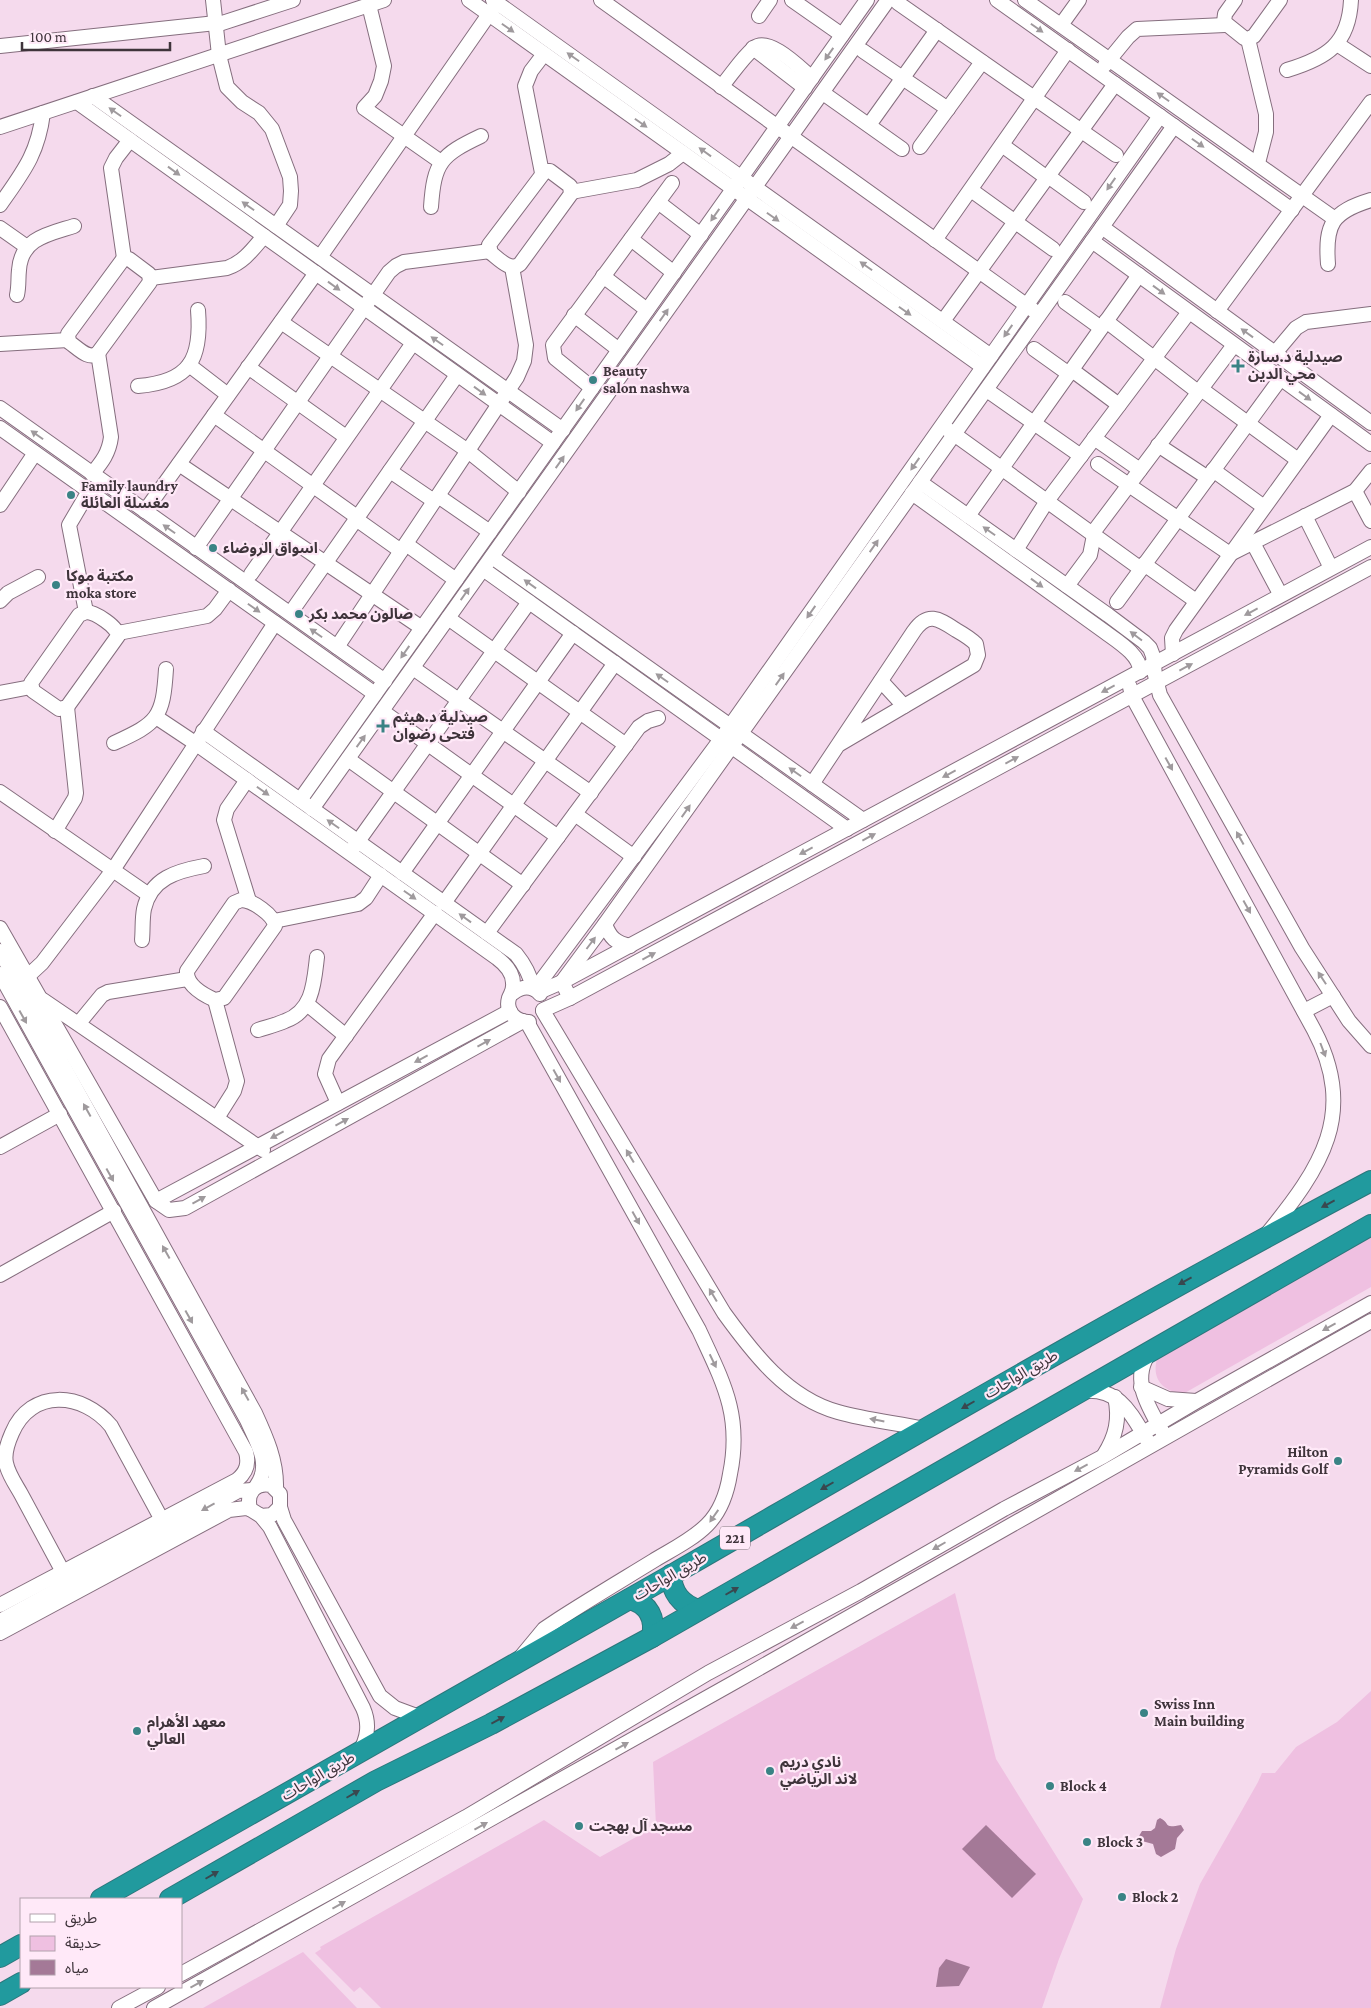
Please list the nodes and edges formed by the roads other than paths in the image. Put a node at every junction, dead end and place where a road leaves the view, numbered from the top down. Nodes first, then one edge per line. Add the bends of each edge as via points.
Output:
1 (213, 0) edge
2 (293, 0) edge
3 (384, 0) edge
4 (469, 0) edge
5 (601, 0) edge
6 (770, 0) edge
7 (792, 0) edge
8 (867, 0) edge
9 (997, 0) edge
10 (1025, 0) edge
11 (1079, 0) edge
12 (1235, 0) edge
13 (1280, 0) edge
14 (1351, 0) edge
15 (893, 2) edge
16 (494, 4) edge
17 (370, 5) junction
18 (759, 16) dead end
19 (216, 24) junction
20 (1061, 25) junction
21 (1225, 25) junction
22 (937, 30) junction
23 (842, 35) junction
24 (1248, 39) junction
25 (1337, 44) junction
26 (0, 46) edge
27 (1068, 50) junction
28 (863, 51) dead end
29 (544, 54) junction
30 (219, 55) junction
31 (1110, 60) junction
32 (982, 62) junction
33 (1371, 66) edge
34 (1287, 70) dead end
35 (1100, 73) junction
36 (903, 78) junction
37 (809, 83) junction
38 (1115, 84) junction
39 (721, 87) junction
40 (604, 88) junction
41 (822, 92) junction
42 (93, 96) junction
43 (1034, 98) junction
44 (77, 102) junction
45 (1371, 102) edge
46 (948, 109) junction
47 (43, 113) junction
48 (1160, 116) junction
49 (868, 125) junction
50 (1174, 126) junction
51 (0, 127) edge
52 (777, 127) junction
53 (1081, 131) junction
54 (404, 136) junction
55 (481, 136) dead end
56 (791, 136) junction
57 (130, 140) junction
58 (1002, 145) junction
59 (920, 147) dead end
60 (155, 149) junction
61 (902, 149) dead end
62 (683, 153) junction
63 (1123, 156) junction
64 (441, 162) junction
65 (1258, 163) junction
66 (1144, 168) junction
67 (542, 173) junction
68 (1048, 177) junction
69 (672, 183) dead end
70 (737, 183) junction
71 (970, 190) junction
72 (571, 192) junction
73 (751, 193) junction
74 (1303, 195) junction
75 (1371, 200) edge
76 (658, 202) junction
77 (1084, 202) dead end
78 (0, 205) edge
79 (431, 207) dead end
80 (1292, 210) junction
81 (1335, 220) junction
82 (1015, 222) junction
83 (74, 226) dead end
84 (276, 226) junction
85 (1102, 227) junction
86 (0, 228) edge
87 (701, 235) junction
88 (264, 236) junction
89 (630, 239) junction
90 (936, 240) junction
91 (1092, 241) junction
92 (27, 247) junction
93 (1053, 249) dead end
94 (490, 251) junction
95 (320, 257) junction
96 (124, 258) junction
97 (1328, 264) dead end
98 (512, 268) junction
99 (979, 271) junction
100 (316, 273) junction
101 (674, 273) junction
102 (1139, 275) junction
103 (603, 276) junction
104 (151, 278) junction
105 (17, 295) dead end
106 (374, 296) junction
107 (1065, 302) dead end
108 (1027, 305) junction
109 (365, 308) junction
110 (198, 310) dead end
111 (648, 310) junction
112 (1218, 311) junction
113 (1189, 312) junction
114 (1039, 314) junction
115 (1371, 314) edge
116 (574, 315) junction
117 (406, 318) junction
118 (943, 321) junction
119 (281, 322) junction
120 (1104, 325) junction
121 (633, 330) junction
122 (396, 331) junction
123 (647, 339) junction
124 (68, 340) junction
125 (413, 343) junction
126 (0, 344) edge
127 (1234, 345) junction
128 (1034, 349) dead end
129 (619, 350) junction
130 (1275, 353) junction
131 (98, 354) junction
132 (331, 357) junction
133 (1154, 358) junction
134 (987, 361) junction
135 (189, 365) junction
136 (248, 367) junction
137 (1070, 372) junction
138 (457, 375) junction
139 (1280, 378) junction
140 (138, 386) dead end
141 (592, 388) junction
142 (379, 390) junction
143 (1200, 390) junction
144 (508, 391) junction
145 (991, 393) dead end
146 (228, 395) junction
147 (298, 403) junction
148 (499, 405) junction
149 (1119, 405) junction
150 (0, 408) edge
151 (214, 415) junction
152 (1331, 415) junction
153 (1366, 420) edge
154 (424, 422) junction
155 (1034, 423) junction
156 (1248, 423) junction
157 (942, 426) junction
158 (0, 428) edge
159 (563, 430) junction
160 (1351, 430) junction
161 (954, 434) junction
162 (346, 438) junction
163 (1094, 438) junction
164 (553, 443) junction
165 (1371, 444) edge
166 (1158, 445) junction
167 (264, 451) junction
168 (468, 451) junction
169 (35, 453) junction
170 (1080, 456) junction
171 (1298, 460) junction
172 (179, 464) junction
173 (1098, 464) dead end
174 (1002, 468) junction
175 (1140, 470) junction
176 (390, 471) junction
177 (1371, 471) edge
178 (92, 474) junction
179 (1211, 474) junction
180 (528, 479) junction
181 (313, 485) junction
182 (1129, 485) junction
183 (542, 487) junction
184 (916, 488) junction
185 (89, 491) junction
186 (1355, 491) junction
187 (518, 492) junction
188 (230, 499) junction
189 (436, 499) junction
190 (1047, 501) junction
191 (0, 504) edge
192 (1264, 507) junction
193 (145, 512) junction
194 (968, 516) junction
195 (1305, 516) junction
196 (357, 518) junction
197 (1178, 519) junction
198 (1371, 521) edge
199 (280, 532) junction
200 (490, 532) junction
201 (1094, 535) junction
202 (1253, 543) junction
203 (404, 547) junction
204 (1371, 547) edge
205 (196, 548) junction
206 (1016, 550) junction
207 (1230, 554) junction
208 (492, 557) junction
209 (1328, 562) dead end
210 (325, 563) junction
211 (221, 565) junction
212 (1143, 566) junction
213 (1371, 567) edge
214 (483, 569) junction
215 (250, 574) dead end
216 (38, 577) dead end
217 (212, 578) junction
218 (456, 580) junction
219 (1300, 585) junction
220 (1067, 586) junction
221 (229, 590) junction
222 (1278, 590) dead end
223 (372, 595) junction
224 (830, 597) junction
225 (1309, 600) junction
226 (0, 601) edge
227 (1196, 601) junction
228 (529, 602) junction
229 (1117, 602) dead end
230 (294, 608) dead end
231 (86, 612) junction
232 (1108, 614) junction
233 (448, 618) junction
234 (275, 623) junction
235 (1099, 627) junction
236 (422, 628) junction
237 (118, 633) junction
238 (573, 633) junction
239 (615, 645) junction
240 (337, 647) junction
241 (494, 651) junction
242 (1173, 654) junction
243 (611, 660) junction
244 (1154, 665) junction
245 (413, 668) junction
246 (166, 669) dead end
247 (1136, 675) junction
248 (384, 681) junction
249 (880, 681) junction
250 (538, 682) junction
251 (1156, 683) junction
252 (31, 687) junction
253 (0, 693) edge
254 (376, 694) junction
255 (1132, 696) junction
256 (459, 700) junction
257 (904, 706) junction
258 (68, 707) junction
259 (1168, 710) junction
260 (382, 711) junction
261 (580, 712) junction
262 (156, 717) junction
263 (658, 718) dead end
264 (1146, 721) junction
265 (735, 730) junction
266 (503, 731) junction
267 (199, 737) junction
268 (114, 743) dead end
269 (726, 743) junction
270 (428, 744) junction
271 (626, 745) junction
272 (838, 746) junction
273 (348, 759) junction
274 (546, 761) junction
275 (970, 763) junction
276 (472, 775) junction
277 (978, 779) junction
278 (247, 780) junction
279 (812, 784) junction
280 (0, 792) edge
281 (393, 792) junction
282 (591, 793) junction
283 (300, 800) junction
284 (514, 805) junction
285 (312, 809) junction
286 (575, 814) junction
287 (863, 820) junction
288 (437, 824) junction
289 (657, 826) junction
290 (847, 829) junction
291 (55, 831) junction
292 (670, 834) junction
293 (558, 837) junction
294 (354, 847) junction
295 (479, 854) junction
296 (634, 857) junction
297 (204, 866) dead end
298 (113, 870) junction
299 (402, 873) junction
300 (381, 875) junction
301 (523, 885) junction
302 (728, 893) junction
303 (149, 895) junction
304 (249, 901) junction
305 (440, 908) junction
306 (735, 909) junction
307 (274, 921) junction
308 (605, 924) junction
309 (0, 928) edge
310 (487, 933) junction
311 (142, 940) dead end
312 (630, 946) junction
313 (0, 952) edge
314 (516, 954) junction
315 (317, 957) dead end
316 (505, 964) junction
317 (525, 965) junction
318 (553, 965) junction
319 (0, 974) edge
320 (28, 976) junction
321 (188, 979) junction
322 (562, 982) junction
323 (536, 990) junction
324 (513, 993) junction
325 (1333, 996) junction
326 (40, 998) junction
327 (570, 998) junction
328 (215, 1000) junction
329 (307, 1004) junction
330 (543, 1010) junction
331 (510, 1011) junction
332 (1304, 1011) junction
333 (1, 1013) edge
334 (525, 1022) junction
335 (79, 1023) junction
336 (258, 1030) dead end
337 (346, 1036) junction
338 (1371, 1046) edge
339 (73, 1095) junction
340 (338, 1103) junction
341 (60, 1114) junction
342 (217, 1118) junction
343 (257, 1146) junction
344 (0, 1147) edge
345 (275, 1159) junction
346 (1371, 1181) edge
347 (156, 1201) junction
348 (114, 1211) junction
349 (1371, 1225) edge
350 (145, 1238) junction
351 (1263, 1238) junction
352 (132, 1244) junction
353 (0, 1274) edge
354 (1371, 1303) edge
355 (1371, 1321) edge
356 (1153, 1348) junction
357 (1141, 1386) junction
358 (1081, 1391) junction
359 (1115, 1397) junction
360 (1197, 1401) junction
361 (1158, 1424) junction
362 (925, 1429) junction
363 (1143, 1433) junction
364 (1166, 1438) junction
365 (1151, 1446) junction
366 (1104, 1456) junction
367 (255, 1488) junction
368 (276, 1489) junction
369 (1027, 1497) junction
370 (280, 1507) junction
371 (1004, 1509) junction
372 (1036, 1511) junction
373 (256, 1513) junction
374 (162, 1520) junction
375 (1014, 1525) junction
376 (114, 1552) junction
377 (311, 1570) junction
378 (63, 1572) junction
379 (671, 1576) junction
380 (296, 1578) junction
381 (326, 1598) junction
382 (630, 1599) junction
383 (0, 1605) edge
384 (310, 1606) junction
385 (698, 1610) junction
386 (0, 1621) edge
387 (0, 1633) edge
388 (652, 1637) junction
389 (515, 1665) junction
390 (722, 1665) junction
391 (708, 1672) junction
392 (733, 1684) junction
393 (719, 1691) junction
394 (422, 1718) junction
395 (359, 1753) junction
396 (103, 1898) edge
397 (172, 1898) edge
398 (20, 1946) edge
399 (0, 1957) edge
400 (182, 1973) edge
401 (20, 1984) edge
402 (156, 1988) edge
403 (0, 1995) edge
404 (119, 2008) edge
405 (154, 2008) edge

1 - 19 street
2 - 19 street
3 - 17 street
4 - 16 street
5 - 39 street
6 - 18 street
7 - 23 street
8 - 23 street
9 -> 27 street
10 - 20 street
11 - 20 street
12 - 21 street via 1224,17
13 - 24 street via 1254,36
14 - 25 street via 1347,28
15 - 22 street
15 - 41 street
16 -> 29 street
40 -> 16 street
16 - 54 street
17 - 30 street
17 - 54 street via 384,66 375,96 364,108
19 - 26 street
19 - 30 street
20 - 31 street
21 - 24 street
21 - 31 street via 1137,29
22 - 32 street
22 - 36 street
23 -> 37 street
24 - 65 street via 1266,114 1266,132
25 - 33 street
25 - 34 street via 1323,56
27 - 35 street
27 - 43 street
28 - 36 street
29 - 40 street
29 - 67 street via 525,86
30 - 42 street
30 - 84 street via 228,88 259,113 272,129 290,176 290,205
31 - 35 street
65 -> 31 street
32 - 43 street
32 - 46 street
35 - 38 street
36 - 46 street
36 - 49 street
37 - 39 street via 772,46 762,45 753,48
37 - 52 street
38 - 48 street
38 - 53 street
39 - 52 street
40 -> 62 street
70 -> 40 street
41 - 49 street
41 - 56 street
42 - 44 street
60 -> 42 street
43 - 53 street
43 - 58 street
44 - 47 street
44 - 57 street
45 - 74 street
46 - 59 street
47 - 51 street
47 - 78 street via 41,133 34,152
48 - 50 street
48 - 63 street
49 - 61 street
50 - 66 street
50 -> 80 street
52 - 56 street
52 - 70 street
53 - 63 street
53 - 68 street
54 - 64 street
54 - 95 street
55 - 64 street via 451,151
56 - 73 street
56 - 90 street
57 - 60 street
57 - 96 street via 111,168
58 - 68 street
58 - 71 street
84 -> 60 street
60 -> 88 street
62 - 70 street
62 - 72 street via 661,169 637,180
63 - 66 street
63 -> 108 street
64 - 79 street via 434,175
65 - 74 street
66 - 85 street
67 - 72 street via 550,172 570,186
67 - 94 street via 490,243
68 - 77 street
68 - 82 street
69 - 76 street
70 - 73 street
70 -> 87 street
71 - 82 street
71 - 90 street
72 - 98 street via 520,264
118 -> 73 street
123 -> 73 street
73 -> 134 street
74 - 80 street
74 - 81 street
75 - 81 street via 1354,204
76 - 87 street
76 - 89 street
80 - 112 street
81 - 97 street via 1327,240
82 - 93 street
82 - 99 street
83 - 92 street via 47,233
84 - 95 street
85 - 91 street
85 - 112 street
86 - 92 street
87 - 101 street
88 - 100 street
88 - 104 street via 245,259 227,268
89 - 101 street
89 - 103 street
90 - 99 street
91 - 102 street
91 - 114 street
92 - 105 street via 19,270
94 - 98 street
94 - 106 street via 404,262 389,272
95 - 106 street
96 - 104 street
96 - 124 street via 69,332
98 - 144 street via 526,345 524,361
99 - 108 street
99 - 118 street
100 -> 109 street
100 - 119 street
101 - 111 street
102 -> 113 street
102 - 120 street
103 - 111 street
103 - 116 street
104 - 131 street
106 - 109 street
106 - 117 street
107 - 120 street
108 - 114 street
108 -> 134 street
109 - 122 street
109 - 132 street
110 - 135 street via 200,340
111 - 121 street
130 -> 112 street
113 - 127 street
113 - 133 street
114 - 161 street
115 - 130 street via 1306,322 1296,328
116 - 129 street
116 - 141 street via 555,340 553,354
117 - 122 street
144 -> 117 street
118 - 134 street
119 - 132 street
119 - 136 street
120 - 133 street
120 - 137 street
121 - 123 street
121 - 129 street
122 - 125 street
183 -> 123 street
124 - 126 street
124 - 131 street via 88,356
125 - 138 street
125 - 142 street
127 - 139 street
127 - 143 street
128 - 137 street
129 - 141 street
130 - 153 street
131 - 178 street via 111,437 104,459
132 - 142 street
132 - 147 street
133 - 143 street
133 - 149 street
134 - 157 street
135 - 140 street via 167,381
135 - 146 street
136 - 146 street
136 - 147 street
137 - 149 street
137 - 155 street
138 -> 148 street
138 - 154 street
139 -> 152 street
139 - 156 street
141 -> 159 street
142 - 154 street
142 - 162 street
143 - 156 street
143 - 166 street
144 - 148 street
144 - 159 street
145 - 155 street
146 - 151 street
147 - 162 street
147 - 167 street
148 - 164 street
148 - 168 street
149 - 163 street
178 -> 150 street
151 - 167 street
151 - 172 street
152 - 160 street
152 - 171 street
153 - 160 street
154 - 168 street
154 - 176 street
155 - 170 street
155 - 174 street
156 - 171 street
156 - 179 street
157 - 161 street
157 -> 224 street
158 - 169 street
159 - 164 street
160 - 165 street
161 - 174 street
161 - 184 street
162 - 181 street
163 - 170 street
163 - 175 street
164 - 180 street
166 - 175 street
166 - 179 street
167 - 181 street
167 - 188 street
168 - 187 street
168 - 189 street
169 - 185 street
169 - 191 street
170 - 190 street
171 - 192 street
172 - 188 street
172 - 193 street
173 - 182 street
174 - 190 street
174 - 194 street
175 - 182 street
176 - 189 street
176 - 196 street
177 - 186 street
178 - 193 street
179 - 192 street
179 - 197 street
180 - 183 street
180 - 187 street
181 - 196 street
181 - 199 street
182 - 197 street
182 - 201 street
183 - 208 street
184 - 194 street
224 -> 184 street
184 -> 235 street
185 - 217 street
185 - 231 street via 68,525
186 - 195 street
186 - 198 street
187 - 200 street
188 - 199 street
188 - 205 street
189 - 200 street
189 - 203 street
190 - 201 street
190 - 206 street
192 - 207 street
205 -> 193 street
206 -> 194 street
195 - 202 street
195 - 209 street
196 - 203 street
196 - 210 street
197 - 207 street
197 - 212 street
199 - 210 street
199 - 215 street
200 - 218 street
201 - 212 street
201 - 220 street via 1090,555
202 - 207 street
202 - 222 street
203 - 218 street
203 - 223 street
204 - 219 street
205 - 211 street
206 - 220 street
207 - 227 street
208 - 214 street
239 -> 208 street
210 - 223 street
210 - 230 street
211 - 217 street
240 -> 211 street
212 - 227 street
212 - 229 street
213 - 225 street
214 - 228 street
233 -> 214 street
216 - 226 street
217 - 221 street
218 - 236 street
219 - 225 street
219 -> 242 street
220 - 232 street
221 -> 234 street
221 - 237 street via 207,616
223 - 236 street
223 - 240 street
224 - 265 street
251 -> 225 street
227 - 242 street via 1172,638
228 - 238 street
228 - 241 street
231 - 237 street via 93,613
231 - 252 street via 79,615
232 - 235 street
244 -> 232 street via 1147,645
233 - 241 street
233 - 245 street
234 - 254 street
234 - 267 street
235 - 247 street via 1132,655 1140,666
236 -> 248 street
237 - 258 street
238 - 243 street
238 - 250 street
239 - 243 street
265 -> 239 street
240 - 248 street
241 - 250 street
241 - 256 street
242 - 244 street
243 - 261 street
243 - 269 street
244 - 247 street
244 - 251 street
245 - 256 street
245 - 260 street
246 - 262 street via 163,703
247 - 255 street via 1130,685
247 -> 275 street
248 - 254 street
249 - 257 street
249 - 257 street via 918,625 927,619 938,619 976,644 978,655 974,665
249 - 272 street
250 - 261 street
250 - 266 street
251 - 255 street
251 - 259 street
252 - 253 street
252 - 258 street via 56,708 63,710
254 - 283 street
255 - 264 street
277 -> 255 street
256 - 266 street
256 - 270 street
257 - 272 street
258 - 291 street via 76,793
259 - 264 street via 1155,711
325 -> 259 street via 1302,948
260 - 270 street
273 -> 260 street
261 - 271 street
261 - 274 street
262 - 267 street
262 - 268 street via 145,728
263 - 271 street via 639,727
264 -> 332 street
265 - 269 street
279 -> 265 street
266 - 274 street
266 - 276 street
267 - 278 street
267 - 283 street
267 - 298 street
269 - 289 street
269 - 290 street
292 -> 269 street
270 - 276 street
270 - 281 street
271 - 282 street
272 - 279 street
273 - 281 street
273 - 285 street
274 - 282 street
274 - 284 street
275 - 277 street
275 -> 287 street
276 - 284 street
276 - 288 street
306 -> 277 street
278 -> 294 street
278 - 304 street via 227,809 224,820
279 - 287 street
280 - 291 street
281 - 288 street
281 - 294 street
282 - 286 street
283 - 285 street
284 - 293 street
284 - 295 street
294 -> 285 street
286 - 293 street
286 - 296 street
287 - 290 street
288 - 295 street
288 - 299 street
289 - 292 street
289 - 296 street
290 -> 302 street
291 - 298 street
292 - 308 street
293 - 301 street
294 - 299 street
294 - 300 street
295 - 301 street
295 - 305 street
296 - 318 street
297 - 303 street via 173,873
298 - 303 street
298 - 320 street via 42,963
299 - 305 street
300 -> 305 street
300 - 307 street via 366,898 358,904
301 - 310 street
302 - 306 street
302 - 312 street
303 - 311 street via 144,909
304 - 307 street
304 - 321 street via 234,903 186,971
310 -> 305 street
305 - 316 street
305 - 337 street
327 -> 306 street
307 - 328 street via 274,926 224,998
308 - 312 street via 614,940
322 -> 308 street
309 - 320 street
310 - 314 street
312 - 322 street
313 - 339 street
314 - 316 street
314 - 317 street
315 - 329 street via 313,990
316 - 324 street via 514,983
317 - 318 street via 542,970
317 - 323 street
318 - 323 street
319 -> 339 street
320 - 326 street
321 - 328 street via 190,984
321 - 335 street via 108,992
322 - 323 street
322 - 327 street
323 - 324 street via 526,986
323 - 330 street via 544,1000
324 - 331 street via 508,1004
325 - 332 street
325 - 338 street
326 - 335 street
326 - 347 street
327 - 330 street
328 - 342 street via 237,1081
329 - 336 street via 286,1021
329 - 337 street
330 - 334 street via 536,1019
362 -> 330 street via 837,1412 812,1402 774,1374 746,1344 724,1313
331 - 334 street via 517,1020
331 -> 340 street
332 -> 351 street via 1329,1067 1333,1092 1331,1131 1309,1177
333 - 341 street
345 -> 334 street
334 -> 389 street via 699,1330 728,1396 735,1441 728,1487 721,1505 706,1526 559,1619 544,1630
335 - 342 street
337 - 340 street via 326,1066 327,1080
339 -> 350 street
368 -> 339 street via 270,1448 255,1413
340 -> 343 street
341 - 344 street
341 - 348 street
342 - 343 street
343 - 345 street
343 - 347 street
347 -> 345 street via 169,1210 185,1208
346 -> 351 highway, طريق الواحات / 221
348 - 352 street
348 - 353 street
349 - 356 highway
350 - 352 street
350 -> 367 street via 255,1438 265,1469
351 -> 362 highway, طريق الواحات / 221
352 - 374 street via 248,1458 246,1470 237,1480
354 -> 360 street
355 - 364 street
356 - 357 street via 1142,1370
356 - 358 highway
357 - 360 street via 1168,1399
357 - 361 street
358 - 359 street via 1105,1392
385 -> 358 highway
359 - 363 street via 1126,1407
359 - 366 street via 1118,1409 1116,1428
360 - 361 street
361 - 363 street
361 - 364 street
362 -> 379 highway, طريق الواحات / 221
363 - 365 street
363 - 366 street
364 - 365 street
365 - 372 street
366 -> 369 street
367 - 368 street via 264,1484
367 - 373 street via 248,1502
367 -> 376 street via 238,1491
368 - 370 street via 280,1494
369 - 371 street
369 - 372 street
370 - 373 street via 272,1515
370 - 377 street
371 - 375 street
371 -> 390 street via 861,1591
372 - 375 street
373 - 380 street via 270,1527
373 - 387 street via 246,1508 229,1510
374 - 376 street
374 - 378 street via 104,1418 88,1406 69,1400 49,1400 31,1407 13,1429 6,1463
375 - 392 street
376 - 378 street
376 - 386 street
377 - 380 street
377 - 381 street
378 - 383 street
379 - 382 highway, طريق الواحات / 221
379 - 385 highway via 678,1598
380 - 384 street
381 - 384 street
381 - 394 street via 380,1696 394,1708
382 - 388 highway via 650,1612
382 - 389 highway, طريق الواحات / 221
384 - 395 street via 366,1714 367,1732
385 - 388 highway
397 -> 388 highway via 376,1781 491,1724
389 - 394 highway, طريق الواحات / 221
390 - 391 street
390 - 392 street
391 - 393 street
391 - 400 street via 466,1817
392 - 393 street
405 -> 393 street
394 - 395 highway, طريق الواحات / 221
395 - 396 highway, طريق الواحات / 221
398 - 399 highway
401 - 403 highway
402 - 404 street

